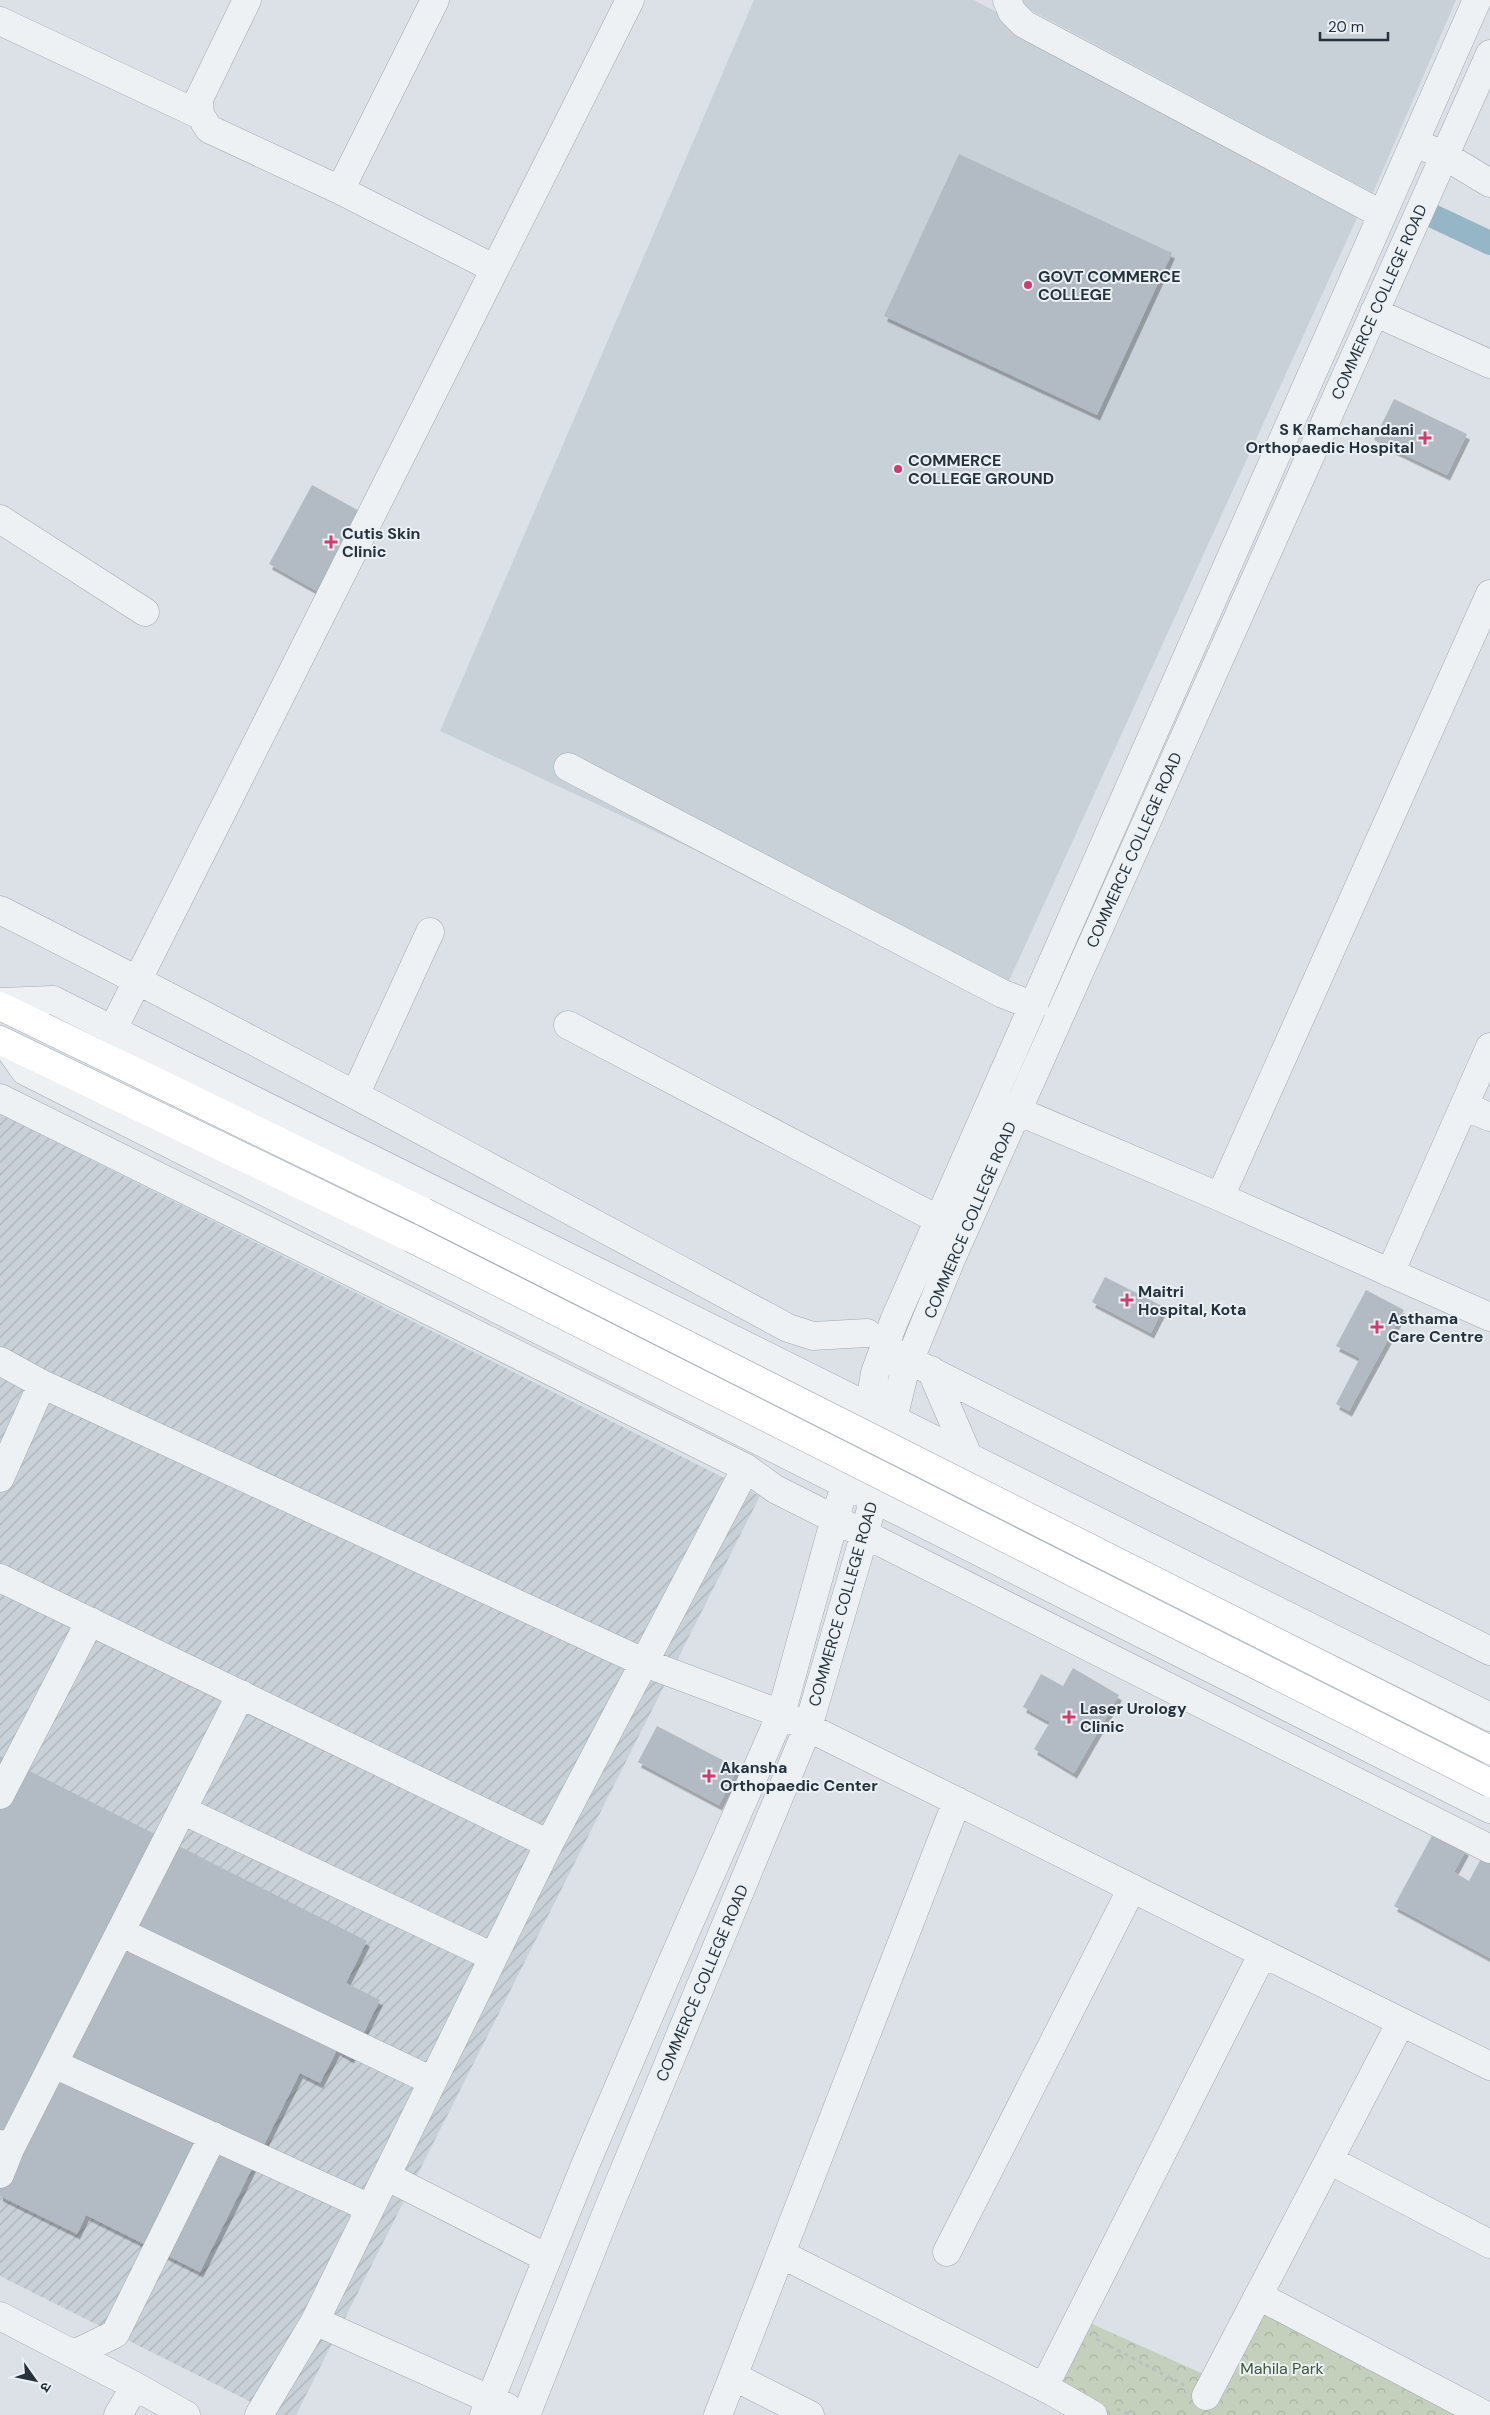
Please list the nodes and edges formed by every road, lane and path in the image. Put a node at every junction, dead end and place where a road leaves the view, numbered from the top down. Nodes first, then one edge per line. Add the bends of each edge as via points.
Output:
1 (247, 0) edge
2 (435, 0) edge
3 (630, 0) edge
4 (1007, 0) edge
5 (1477, 0) edge
6 (0, 21) edge
7 (1490, 54) edge
8 (200, 115) junction
9 (1414, 143) junction
10 (1445, 156) junction
11 (1490, 183) edge
12 (340, 190) junction
13 (1381, 214) junction
14 (496, 269) junction
15 (1374, 312) junction
16 (1490, 364) edge
17 (0, 519) edge
18 (1490, 594) edge
19 (144, 612) dead end
20 (568, 767) dead end
21 (0, 910) edge
22 (430, 932) dead end
23 (133, 987) junction
24 (0, 1002) edge
25 (0, 1006) edge
26 (1034, 1006) junction
27 (115, 1025) junction
28 (568, 1025) dead end
29 (3, 1041) edge
30 (1490, 1047) edge
31 (356, 1095) junction
32 (0, 1098) edge
33 (992, 1100) junction
34 (1464, 1106) junction
35 (1017, 1111) junction
36 (1490, 1117) edge
37 (1220, 1197) junction
38 (939, 1220) junction
39 (1390, 1273) junction
40 (1490, 1318) edge
41 (865, 1341) junction
42 (770, 1358) junction
43 (0, 1361) edge
44 (921, 1365) junction
45 (42, 1384) junction
46 (869, 1408) junction
47 (893, 1420) junction
48 (969, 1458) junction
49 (746, 1468) junction
50 (0, 1478) edge
51 (846, 1483) junction
52 (874, 1497) junction
53 (835, 1518) junction
54 (865, 1534) junction
55 (948, 1535) junction
56 (935, 1568) junction
57 (0, 1578) edge
58 (90, 1621) junction
59 (1490, 1651) edge
60 (645, 1663) junction
61 (241, 1694) junction
62 (782, 1714) junction
63 (1490, 1717) edge
64 (808, 1726) junction
65 (1490, 1750) edge
66 (1490, 1783) edge
67 (0, 1795) edge
68 (957, 1801) junction
69 (1490, 1809) edge
70 (182, 1810) junction
71 (549, 1844) junction
72 (1490, 1848) edge
73 (1132, 1888) junction
74 (120, 1932) junction
75 (1263, 1953) junction
76 (493, 1958) junction
77 (1401, 2022) junction
78 (54, 2064) junction
79 (1490, 2066) edge
80 (432, 2081) junction
81 (213, 2136) junction
82 (5, 2147) edge
83 (1330, 2160) junction
84 (0, 2174) edge
85 (386, 2176) junction
86 (370, 2208) junction
87 (1490, 2244) edge
88 (947, 2252) dead end
89 (781, 2254) junction
90 (547, 2258) junction
91 (1259, 2296) junction
92 (0, 2316) edge
93 (315, 2321) junction
94 (1089, 2335) dead end
95 (74, 2354) junction
96 (734, 2376) junction
97 (135, 2386) junction
98 (1044, 2387) junction
99 (1206, 2396) joint
100 (487, 2406) edge
101 (1104, 2411) edge
102 (118, 2415) edge
103 (186, 2415) edge
104 (259, 2415) edge
105 (524, 2415) edge
106 (718, 2415) edge
107 (810, 2415) edge
108 (1130, 2415) edge
109 (1485, 2415) edge

1 - 8 street via 199,99
2 - 12 street
3 - 14 street
4 - 13 street via 1012,12 1024,24
5 - 9 street
6 - 8 street
7 - 10 street, COMMERCE COLLEGE ROAD
8 - 12 street via 209,129 226,139
9 - 10 street
9 - 13 street
10 - 11 street
10 - 15 street, COMMERCE COLLEGE ROAD
12 - 14 street
13 - 26 street
14 - 23 street
15 - 16 street
15 - 35 street, COMMERCE COLLEGE ROAD
17 - 19 street
18 - 37 street
20 - 26 street via 1003,994
21 - 23 street
22 - 31 street
23 - 27 street
23 - 31 street
24 - 27 street via 53,1000
25 - 65 main road, bridge via 424,1212
26 - 33 street
27 - 42 street
28 - 38 street
29 - 51 street via 25,1072
29 - 66 main road, bridge via 411,1238
30 - 34 street
31 - 41 street via 788,1328 813,1336
32 - 49 street
33 - 35 street
33 - 38 street
34 - 36 street
34 - 39 street
35 - 37 street
35 - 44 street, COMMERCE COLLEGE ROAD via 952,1257
37 - 39 street
38 - 41 street via 894,1321
39 - 40 street
41 - 42 street via 802,1355
41 - 44 street
41 - 46 street via 875,1373
42 - 46 street
43 - 45 street
44 - 47 street, COMMERCE COLLEGE ROAD via 904,1374
44 - 48 street
44 - 59 street
45 - 50 street
45 - 60 street
46 - 47 street
46 - 51 street
47 - 48 street
47 - 52 street, COMMERCE COLLEGE ROAD
48 - 63 street
49 - 53 street via 775,1489
49 - 60 street
51 - 52 street
51 - 53 street
52 - 54 street, COMMERCE COLLEGE ROAD
52 - 55 street
53 - 54 street
53 - 62 street
54 - 56 street
54 - 64 street, COMMERCE COLLEGE ROAD
55 - 56 street
55 - 69 street
56 - 72 street
57 - 58 street
58 - 61 street
58 - 67 street
60 - 62 street
60 - 71 street
61 - 70 street
61 - 71 street
62 - 64 street
62 - 90 street
64 - 68 street
64 - 105 street, COMMERCE COLLEGE ROAD
68 - 73 street
68 - 89 street
70 - 74 street
70 - 76 street
71 - 76 street
73 - 75 street
73 - 88 street
74 - 78 street
74 - 80 street
75 - 77 street
75 - 98 street
76 - 80 street
77 - 79 street
77 - 83 street
78 - 81 street
78 - 82 street
80 - 85 street
81 - 86 street
81 - 95 street via 115,2334
82 - 84 street
83 - 87 street
83 - 91 street
85 - 86 street
85 - 90 street
86 - 93 street
89 - 96 street
89 - 98 street
90 - 100 street
91 - 99 street
91 - 109 street
92 - 95 street
93 - 100 street
93 - 104 street
94 - 99 path
95 - 97 street
96 - 106 street
96 - 107 street
97 - 102 street
97 - 103 street
98 - 101 street
100 - 105 street
101 - 108 path

